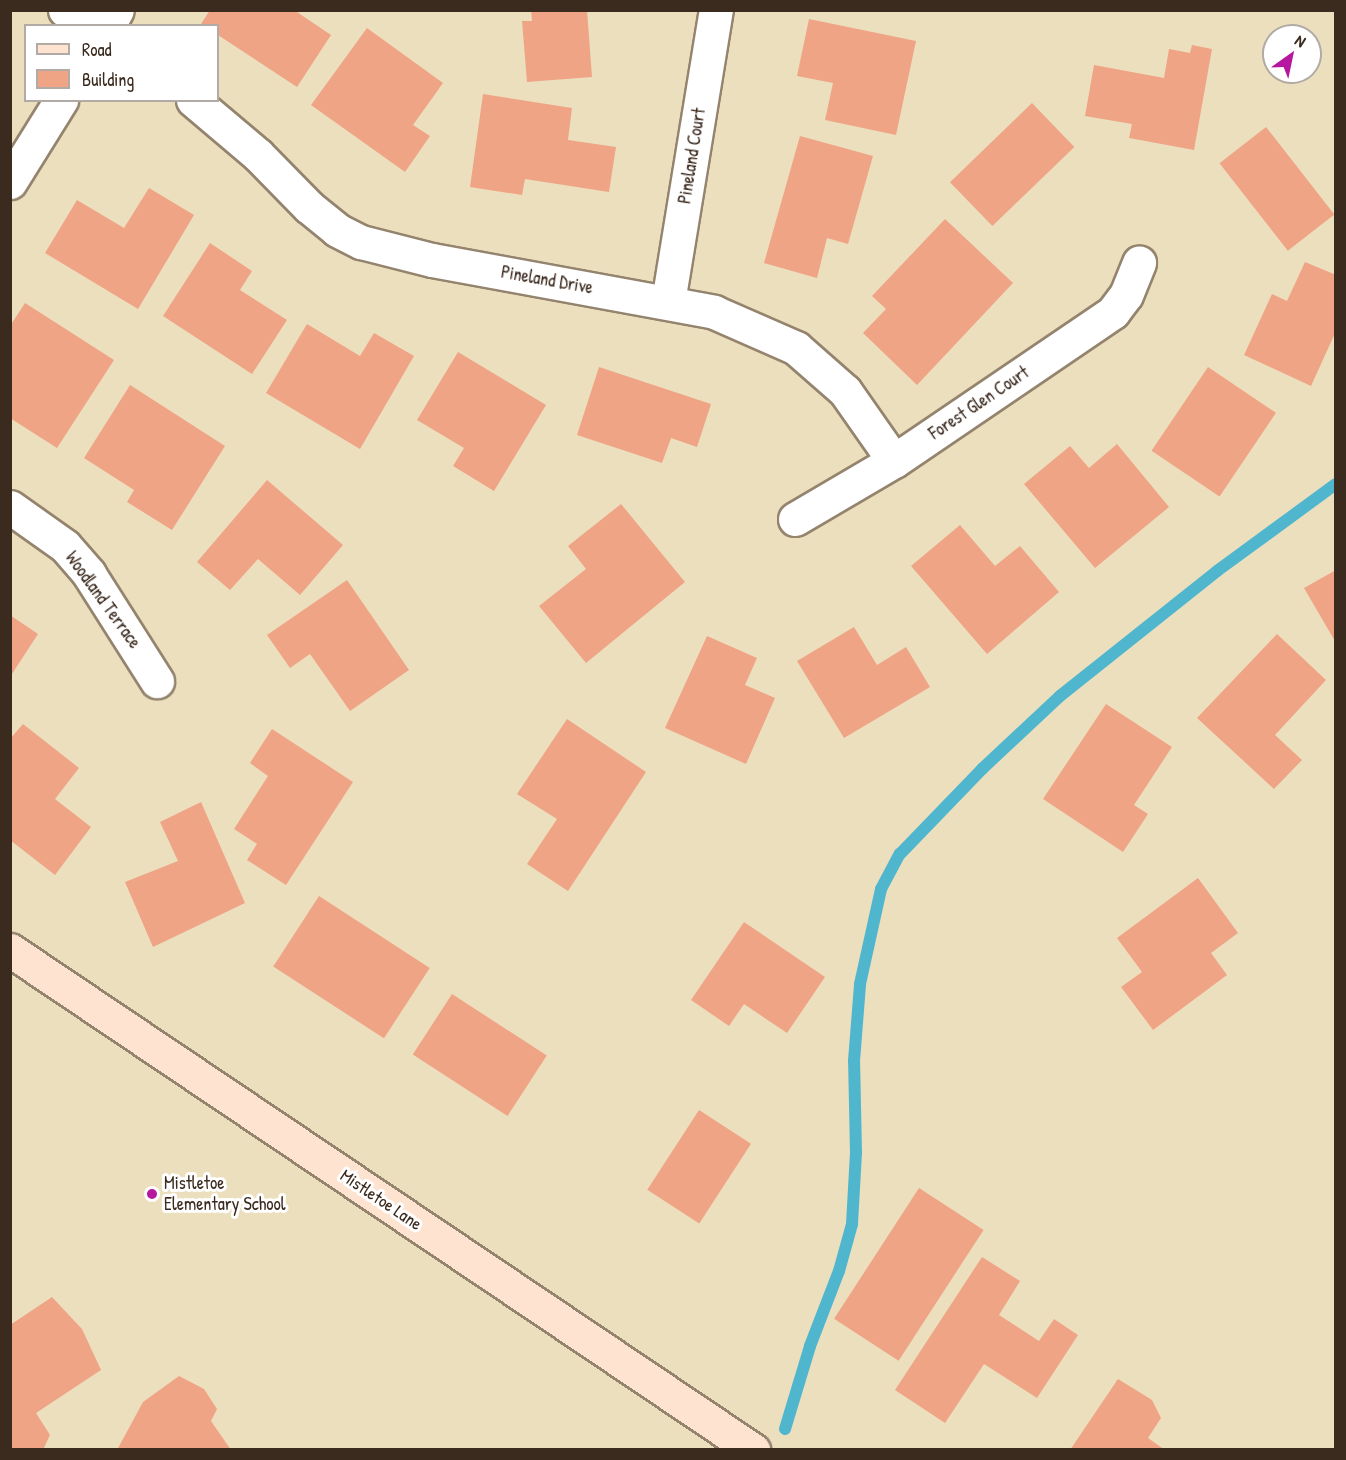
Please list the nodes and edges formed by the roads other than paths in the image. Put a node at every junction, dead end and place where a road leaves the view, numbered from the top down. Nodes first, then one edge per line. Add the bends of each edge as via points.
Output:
1 (65, 10) edge
2 (117, 10) edge
3 (716, 10) edge
4 (86, 24) edge
5 (109, 24) edge
6 (60, 102) edge
7 (195, 102) edge
8 (10, 182) edge
9 (1139, 263) dead end
10 (668, 302) junction
11 (894, 461) junction
12 (10, 507) edge
13 (795, 519) dead end
14 (157, 681) dead end
15 (10, 950) edge
16 (753, 1449) edge

1 - 4 street
2 - 5 street
3 - 10 street, Pineland Court
6 - 8 street
7 - 10 street, Pineland Drive via 258,155 309,207 337,230 361,242 432,260
9 - 11 street, Forest Glen Court via 1126,295 1113,312
10 - 11 street, Pineland Drive via 714,312 796,348 844,391
11 - 13 street, Forest Glen Court
12 - 14 street, Woodland Terrace via 64,546 89,574
15 - 16 street, Mistletoe Lane

